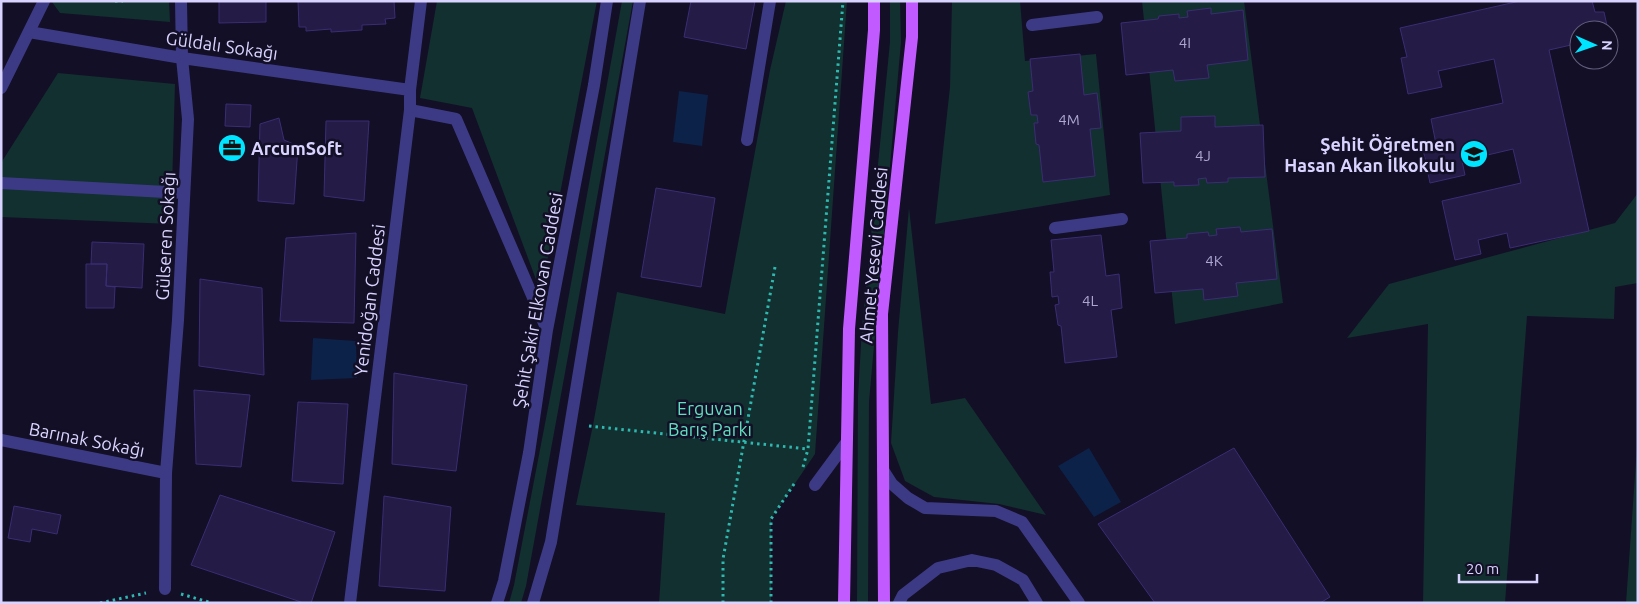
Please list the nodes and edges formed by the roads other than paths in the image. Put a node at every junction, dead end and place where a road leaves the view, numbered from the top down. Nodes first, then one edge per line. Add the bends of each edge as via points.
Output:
1 (44, 1) edge
2 (180, 1) edge
3 (421, 1) edge
4 (607, 1) edge
5 (640, 1) edge
6 (770, 1) edge
7 (874, 1) edge
8 (912, 1) edge
9 (1097, 17) dead end
10 (1032, 25) dead end
11 (29, 32) junction
12 (182, 58) junction
13 (1, 88) edge
14 (410, 90) junction
15 (410, 110) junction
16 (747, 140) dead end
17 (1, 183) edge
18 (184, 193) junction
19 (1122, 219) dead end
20 (1055, 228) dead end
21 (548, 330) junction
22 (1, 440) edge
23 (846, 442) junction
24 (883, 470) junction
25 (166, 473) junction
26 (815, 485) dead end
27 (165, 589) dead end
28 (350, 603) edge
29 (496, 603) edge
30 (533, 603) edge
31 (844, 603) edge
32 (884, 603) edge
33 (899, 603) edge
34 (1037, 603) edge
35 (1079, 603) edge

1 - 11 street
2 - 12 street, Gülseren Sokağı
3 - 14 street, Yenidoğan Caddesi
4 - 21 street, Şehit Şakir Elkovan Caddesi
5 - 30 street via 551,542
6 - 16 street
7 - 23 main road, Ahmet Yesevi Caddesi via 849,330
8 - 24 main road, Ahmet Yesevi Caddesi via 912,36 882,314
9 - 10 street
11 - 12 street, Güldalı Sokağı
11 - 13 street
12 - 14 street, Güldalı Sokağı
12 - 18 street, Gülseren Sokağı via 188,120
14 - 15 street, Yenidoğan Caddesi
15 - 21 street via 456,119
15 - 28 street, Yenidoğan Caddesi
17 - 18 street
18 - 25 street, Gülseren Sokağı
19 - 20 street
21 - 29 street, Şehit Şakir Elkovan Caddesi via 529,453 504,581
22 - 25 street, Barınak Sokağı
23 - 26 street
23 - 31 main road, Ahmet Yesevi Caddesi
24 - 32 main road, Ahmet Yesevi Caddesi
24 - 35 street via 892,484 925,508 996,512 1022,522
25 - 27 street, Gülseren Sokağı
33 - 34 street via 903,595 938,568 972,560 996,565 1023,580

